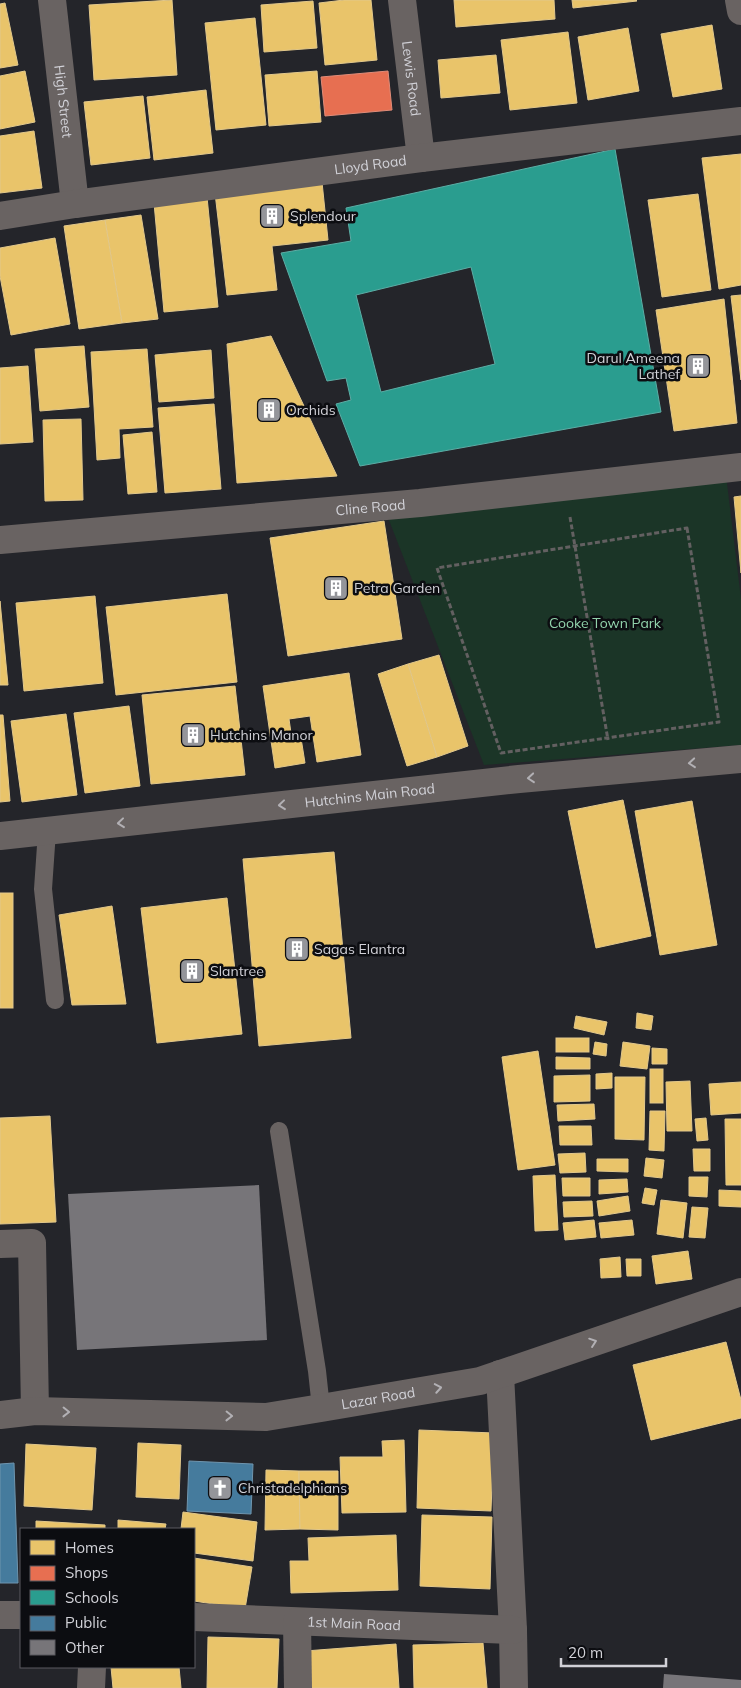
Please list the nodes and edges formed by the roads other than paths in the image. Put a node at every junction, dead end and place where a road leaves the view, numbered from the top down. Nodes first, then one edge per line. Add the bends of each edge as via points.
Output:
1 (52, 0) edge
2 (402, 0) edge
3 (740, 0) edge
4 (741, 11) edge
5 (741, 121) edge
6 (421, 158) junction
7 (75, 204) junction
8 (0, 216) edge
9 (741, 467) edge
10 (0, 540) edge
11 (741, 759) edge
12 (47, 831) junction
13 (0, 836) edge
14 (55, 1000) dead end
15 (279, 1131) dead end
16 (0, 1244) edge
17 (741, 1292) edge
18 (500, 1374) junction
19 (321, 1408) junction
20 (35, 1411) junction
21 (0, 1415) edge
22 (0, 1615) edge
23 (20, 1615) edge
24 (195, 1617) edge
25 (297, 1622) junction
26 (513, 1630) junction
27 (92, 1668) edge
28 (91, 1688) edge
29 (298, 1688) edge
30 (514, 1688) edge

1 - 7 street, High Street
2 - 6 street, Lewis Road
3 - 4 street
5 - 6 street, Lloyd Road
6 - 7 street, Lloyd Road
7 - 8 street, Lloyd Road
9 - 10 street, Cline Road via 420,503
11 -> 12 street, Hutchins Main Road via 519,779
12 - 13 street, Hutchins Main Road
12 - 14 lane via 43,889
15 - 19 lane
16 - 20 street via 32,1243
18 -> 17 street, Lazar Road
19 -> 18 street, Lazar Road
18 - 26 street
20 -> 19 street, Lazar Road via 266,1417
20 - 21 street, Lazar Road
22 - 23 street
24 - 25 street, 1st Main Road
25 - 26 street, 1st Main Road
25 - 29 street
26 - 30 street
27 - 28 street

